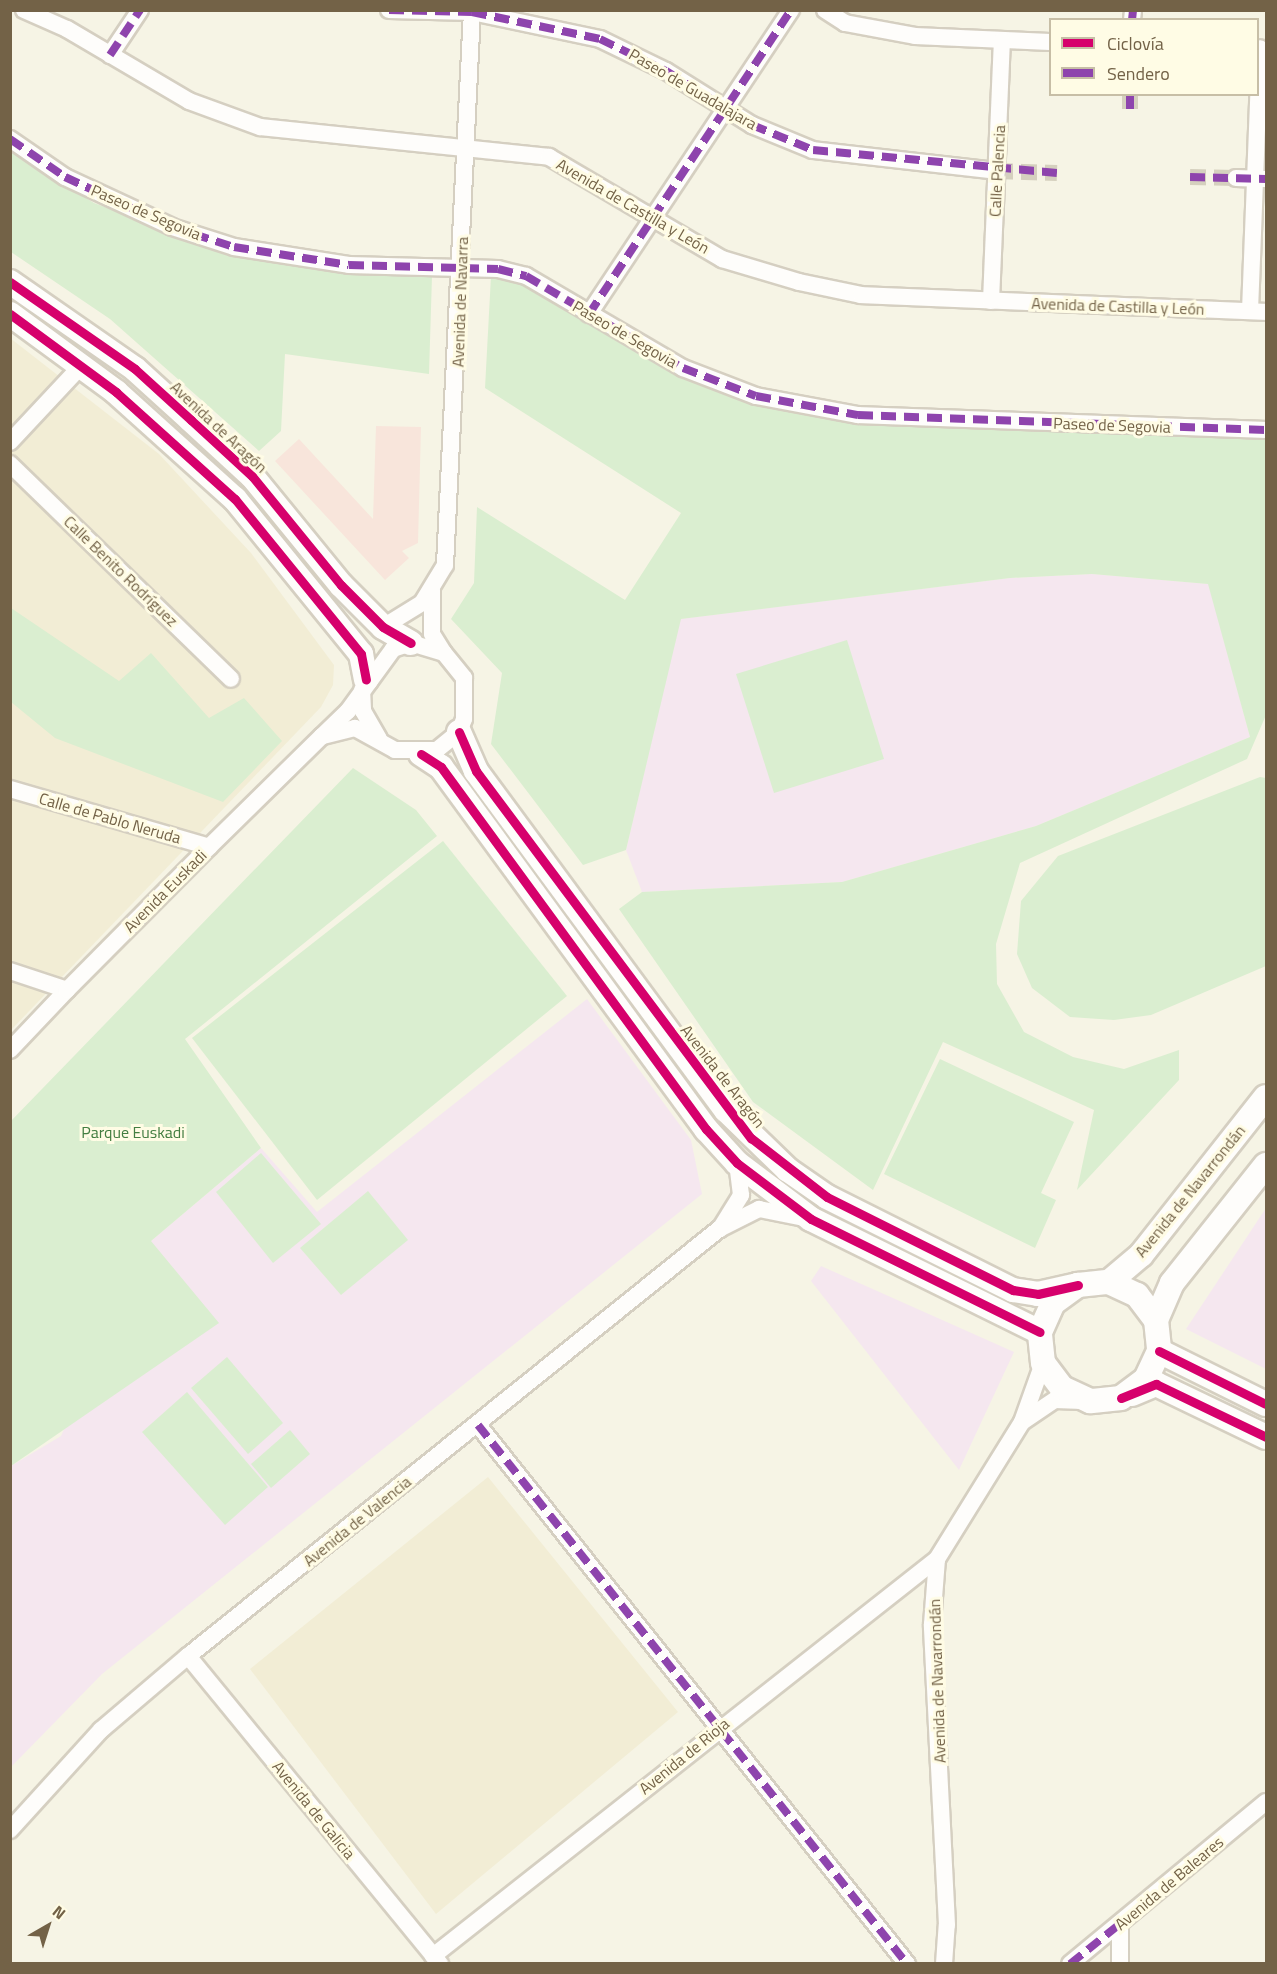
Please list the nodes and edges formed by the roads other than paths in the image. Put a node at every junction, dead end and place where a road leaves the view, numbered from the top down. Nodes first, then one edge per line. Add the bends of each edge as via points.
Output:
1 (24, 10) edge
2 (140, 10) edge
3 (388, 10) edge
4 (791, 10) edge
5 (825, 10) edge
6 (472, 11) edge
7 (1002, 41) junction
8 (1049, 42) edge
9 (1261, 48) edge
10 (110, 55) junction
11 (728, 109) junction
12 (10, 140) edge
13 (465, 149) junction
14 (997, 171) junction
15 (1236, 178) tunnel mouth
16 (1261, 179) edge
17 (653, 218) junction
18 (461, 270) junction
19 (10, 282) edge
20 (991, 301) junction
21 (1258, 312) edge
22 (10, 314) edge
23 (589, 314) junction
24 (82, 365) junction
25 (1266, 430) edge
26 (10, 442) edge
27 (10, 464) edge
28 (432, 590) junction
29 (383, 627) junction
30 (411, 643) junction
31 (444, 652) junction
32 (231, 679) dead end
33 (364, 685) junction
34 (459, 732) junction
35 (322, 736) junction
36 (380, 740) junction
37 (422, 754) junction
38 (10, 789) edge
39 (209, 847) junction
40 (10, 971) edge
41 (67, 990) junction
42 (10, 1050) edge
43 (1266, 1096) edge
44 (737, 1163) junction
45 (1266, 1165) edge
46 (811, 1219) junction
47 (719, 1229) junction
48 (1109, 1282) junction
49 (1078, 1286) junction
50 (1156, 1320) junction
51 (1040, 1332) junction
52 (1159, 1351) junction
53 (1043, 1363) junction
54 (1121, 1398) junction
55 (1090, 1401) junction
56 (1266, 1404) edge
57 (1022, 1422) junction
58 (478, 1425) junction
59 (1266, 1437) edge
60 (937, 1559) junction
61 (188, 1656) junction
62 (718, 1729) junction
63 (1266, 1802) edge
64 (10, 1830) edge
65 (1120, 1924) junction
66 (437, 1960) edge
67 (907, 1964) edge
68 (944, 1964) edge
69 (1070, 1964) edge
70 (1120, 1964) edge

1 - 10 street, Avenida de Castilla y León
2 - 10 street
3 - 6 street, Paseo de Guadalajara
4 - 11 street
5 - 7 street via 845,22 915,36
6 - 11 street, Paseo de Guadalajara via 600,39
6 - 13 street, Avenida de Navarra
7 - 8 street
7 - 14 street, Calle Palencia
9 - 16 street
10 - 13 street, Avenida de Castilla y León via 189,101 260,127
11 - 14 street, Paseo de Guadalajara via 813,150
11 - 17 street
12 - 18 street, Paseo de Segovia via 65,177 172,227 234,247 349,265
13 - 17 street, Avenida de Castilla y León via 549,157
13 - 18 street, Avenida de Navarra
14 - 20 street, Calle Palencia
15 - 16 street
16 - 21 street
17 - 20 street, Avenida de Castilla y León via 723,259 799,282 861,295
17 - 23 street
18 - 23 street, Paseo de Segovia via 526,276
18 - 28 street, Avenida de Navarra via 445,565
19 - 29 main road, Avenida de Aragón via 135,369 252,476
20 - 21 street, Avenida de Castilla y León
22 - 24 main road
23 - 25 street, Paseo de Segovia via 683,368 756,396 858,415
24 - 26 street
24 - 33 main road via 235,499 361,654
27 - 32 street, Calle Benito Rodríguez
28 - 29 street via 403,618
28 - 31 street via 432,634
29 - 30 main road, Avenida de Aragón
30 - 31 street
30 - 33 street via 393,649
31 - 34 street via 467,688 468,706
33 - 35 street, Avenida Euskadi
33 - 36 street via 365,718
34 - 37 street via 437,750
34 - 49 main road, Avenida de Aragón via 476,771 751,1138 826,1197 1013,1290 1038,1294
35 - 36 street via 356,728
35 - 39 street, Avenida Euskadi
36 - 37 street via 396,750
37 - 44 main road via 441,767 706,1129
38 - 39 street, Calle de Pablo Neruda
39 - 41 street, Avenida Euskadi
40 - 41 street
41 - 42 street, Avenida Euskadi
43 - 48 main road, Avenida de Navarrondán via 1141,1255
44 - 46 main road
44 - 47 street via 741,1195
45 - 50 main road via 1172,1283
46 - 47 street via 759,1209
46 - 51 main road
47 - 58 street, Avenida de Valencia
48 - 49 main road
48 - 50 main road via 1137,1295
49 - 51 main road via 1053,1304
50 - 52 main road
51 - 53 main road
52 - 54 main road via 1146,1379
52 - 56 main road
53 - 55 main road via 1062,1388
53 - 57 street
54 - 55 main road
54 - 59 main road via 1156,1384
55 - 57 street via 1055,1400
57 - 60 street, Avenida de Navarrondán
58 - 61 street, Avenida de Valencia
58 - 62 street
60 - 62 street, Avenida de Rioja
60 - 68 street, Avenida de Navarrondán via 932,1624 947,1925
61 - 64 street, Avenida de Valencia via 101,1730
61 - 66 street, Avenida de Galicia
62 - 66 street, Avenida de Rioja
62 - 67 street
63 - 65 street, Avenida de Baleares
65 - 69 street, Avenida de Baleares
65 - 70 street

